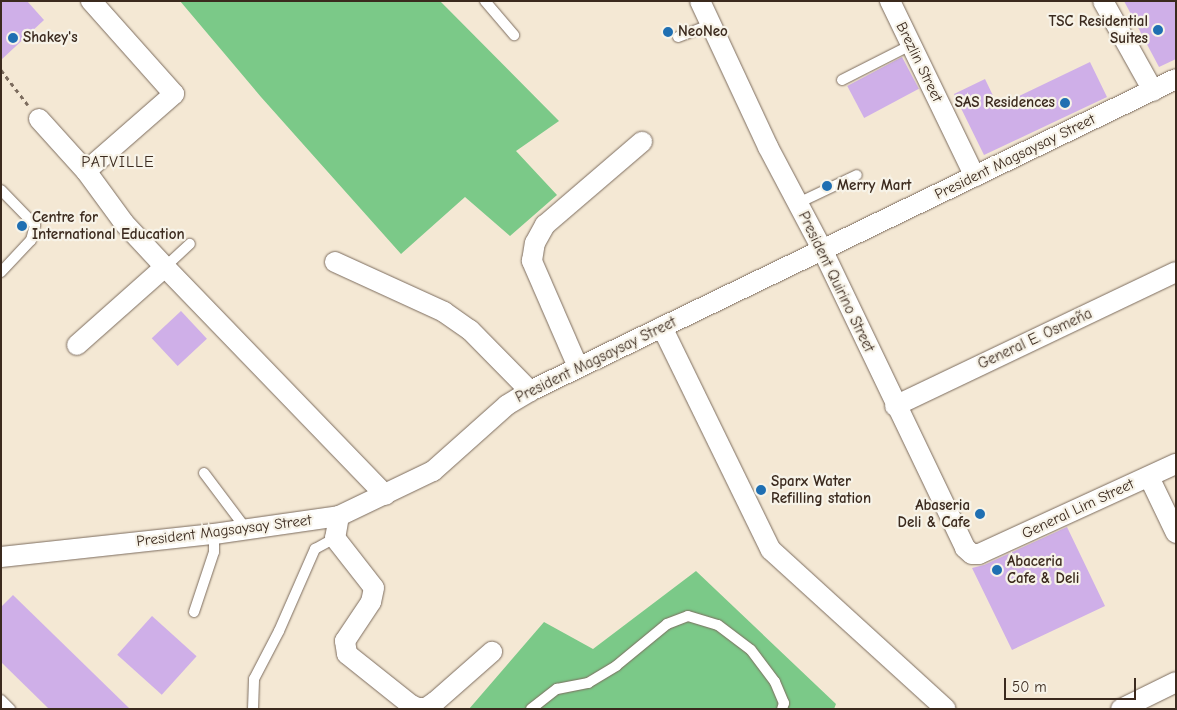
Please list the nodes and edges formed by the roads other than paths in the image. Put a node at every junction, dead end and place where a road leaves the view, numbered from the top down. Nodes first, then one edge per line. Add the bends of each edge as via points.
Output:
1 (91, 1) edge
2 (485, 1) edge
3 (700, 1) edge
4 (890, 1) edge
5 (1103, 1) edge
6 (710, 25) junction
7 (514, 35) dead end
8 (678, 37) dead end
9 (911, 45) junction
10 (842, 80) dead end
11 (1176, 80) edge
12 (1152, 91) junction
13 (39, 119) road end
14 (642, 142) dead end
15 (86, 171) junction
16 (856, 175) dead end
17 (975, 177) junction
18 (1, 190) edge
19 (798, 203) junction
20 (190, 244) dead end
21 (822, 249) junction
22 (335, 262) dead end
23 (165, 267) junction
24 (1, 272) edge
25 (1176, 272) edge
26 (662, 327) junction
27 (77, 345) dead end
28 (578, 367) junction
29 (530, 391) junction
30 (895, 406) junction
31 (1176, 464) edge
32 (204, 473) dead end
33 (1149, 477) junction
34 (385, 495) junction
35 (339, 516) junction
36 (247, 530) junction
37 (214, 534) junction
38 (1176, 534) edge
39 (335, 538) junction
40 (980, 554) joint
41 (1, 556) edge
42 (194, 612) dead end
43 (492, 652) dead end
44 (1176, 682) edge
45 (1, 700) edge
46 (10, 709) edge
47 (253, 709) edge
48 (531, 709) edge
49 (782, 709) edge
50 (946, 709) edge
51 (1121, 709) edge

1 - 15 street via 174,94
2 - 7 lane
3 - 6 street, President Quirino Street
4 - 9 street, Brezlin Street
5 - 12 street
6 - 8 lane
6 - 19 street, President Quirino Street
9 - 10 lane
9 - 17 street, Brezlin Street
11 - 12 street, President Magsaysay Street
12 - 17 street, President Magsaysay Street
13 - 15 street
14 - 28 street via 545,225 535,243 532,261
15 - 23 street via 124,223
16 - 19 lane
17 - 21 street, President Magsaysay Street
18 - 24 lane via 35,226 31,240
19 - 21 street, President Quirino Street
20 - 23 lane
21 - 26 street, President Magsaysay Street
21 - 30 street, President Quirino Street
22 - 29 street via 444,312 470,330
23 - 27 street
23 - 34 street
25 - 30 street, General E. Osmeña
26 - 28 street, President Magsaysay Street
26 - 50 street via 771,550
28 - 29 street, President Magsaysay Street
29 - 34 street, President Magsaysay Street via 507,405 434,471
30 - 40 street, President Quirino Street via 965,548 972,554
31 - 33 street, General Lim Street
32 - 36 lane
33 - 38 street
33 - 40 street, General Lim Street
34 - 35 street, President Magsaysay Street
35 - 36 street, President Magsaysay Street
35 - 39 street
36 - 37 street, President Magsaysay Street
37 - 41 street, President Magsaysay Street
37 - 42 lane via 214,552
39 - 43 street via 374,588 371,602 346,641 347,654 412,705 426,708
39 - 47 lane via 315,549 254,680
44 - 51 street
45 - 46 lane
48 - 49 lane via 557,689 588,683 602,675 667,624 688,616 718,625 751,650 775,682 784,703

